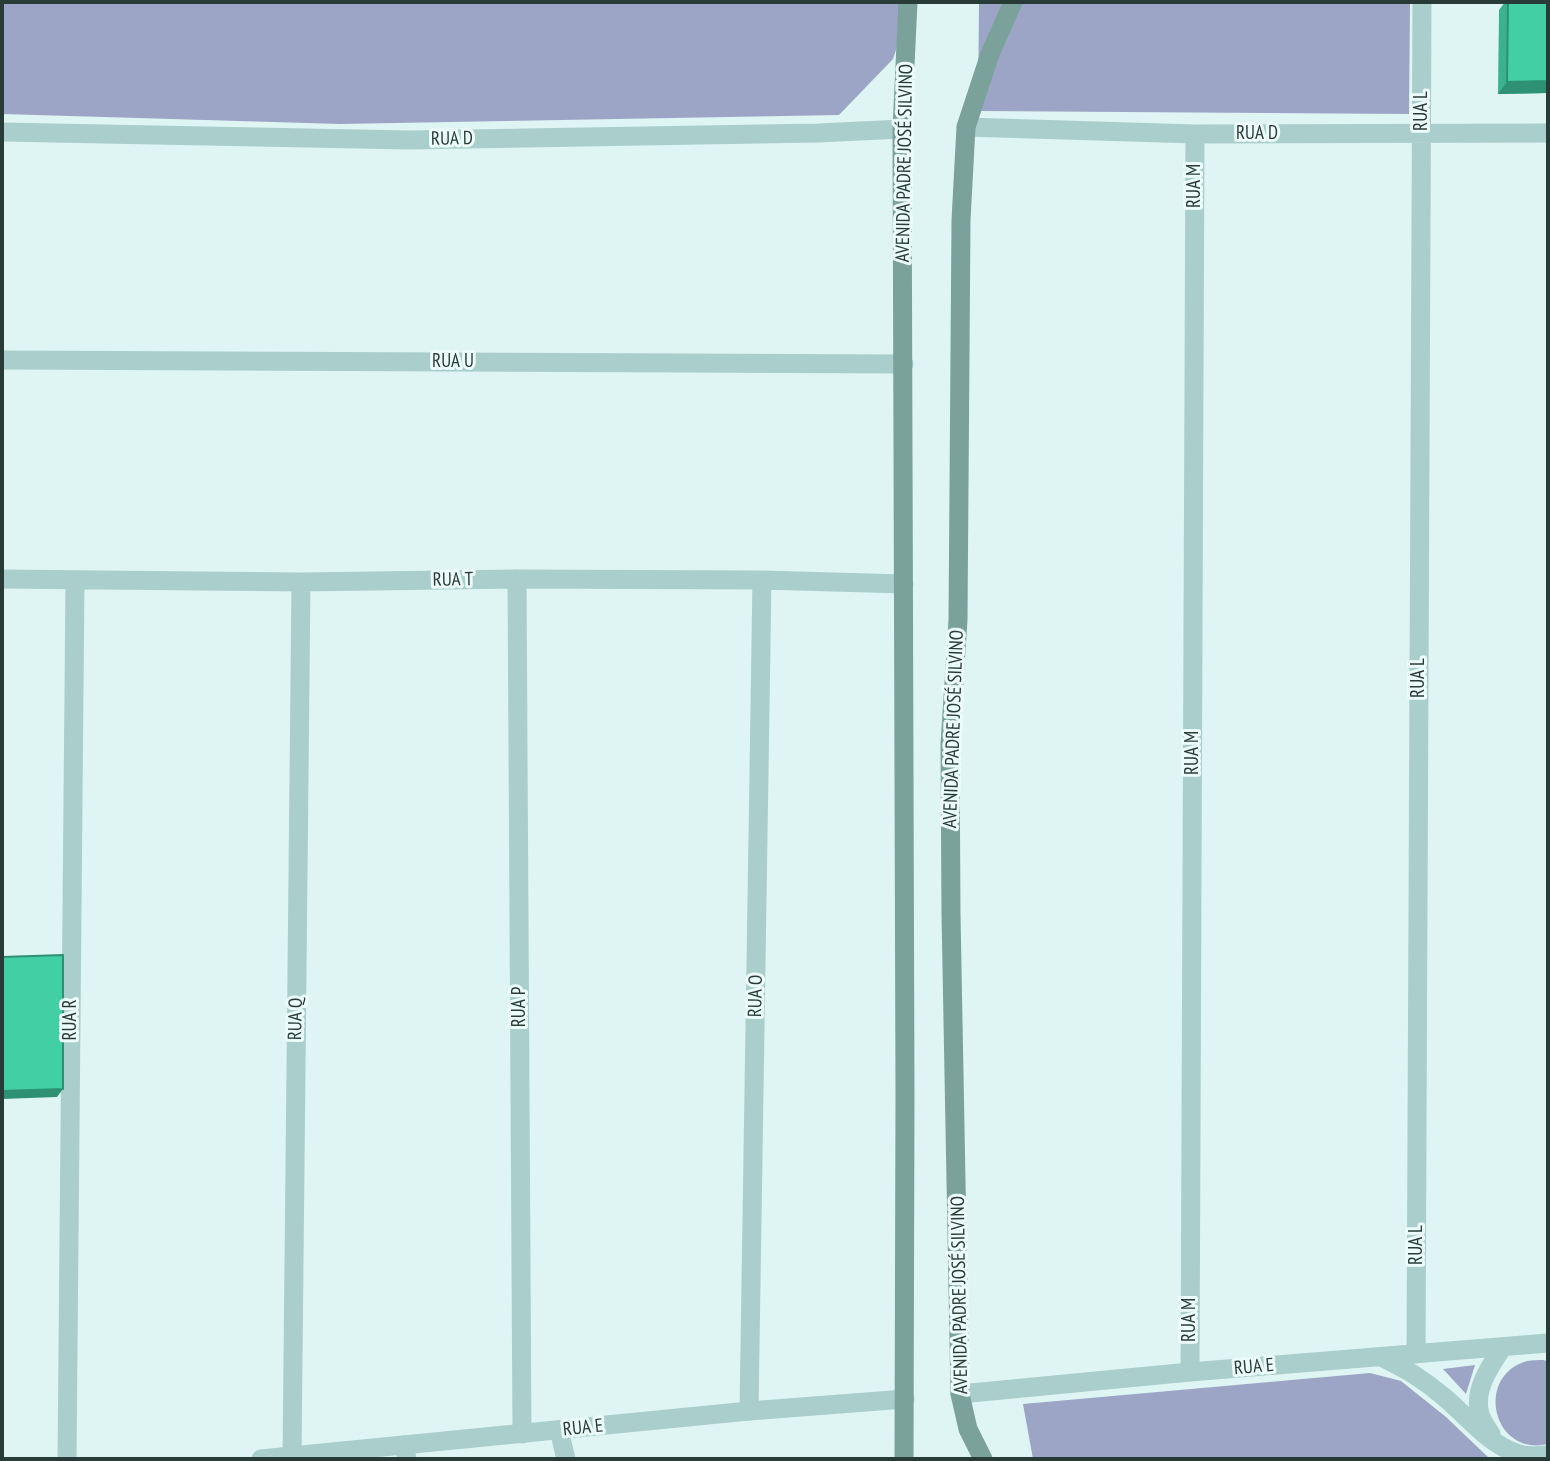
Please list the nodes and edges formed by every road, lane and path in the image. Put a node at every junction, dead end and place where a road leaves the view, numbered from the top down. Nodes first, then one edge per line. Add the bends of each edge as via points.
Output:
1 (908, 2) edge
2 (1013, 2) edge
3 (1422, 2) edge
4 (967, 127) junction
5 (902, 129) junction
6 (2, 132) edge
7 (1422, 133) junction
8 (1548, 133) edge
9 (1195, 134) junction
10 (2, 360) edge
11 (904, 364) junction
12 (2, 579) edge
13 (517, 579) junction
14 (75, 580) junction
15 (762, 580) junction
16 (300, 582) junction
17 (904, 584) junction
18 (1548, 1343) edge
19 (1503, 1347) junction
20 (1416, 1354) junction
21 (1380, 1356) junction
22 (1190, 1372) junction
23 (960, 1394) junction
24 (905, 1399) junction
25 (749, 1411) junction
26 (559, 1430) junction
27 (522, 1434) junction
28 (1496, 1444) junction
29 (406, 1452) edge
30 (1548, 1455) edge
31 (292, 1456) junction
32 (67, 1459) edge
33 (261, 1459) edge
34 (566, 1459) edge
35 (904, 1459) edge
36 (983, 1459) edge
37 (1510, 1459) edge

1 - 5 main road, AVENIDA PADRE JOSÉ SILVINO
2 - 4 main road, AVENIDA PADRE JOSÉ SILVINO via 990,54
3 - 7 street, RUA L
4 - 9 street, RUA D
4 - 23 main road, AVENIDA PADRE JOSÉ SILVINO via 961,220 958,620 950,744
5 - 6 street, RUA D via 409,140
5 - 11 main road, AVENIDA PADRE JOSÉ SILVINO
7 - 8 street, RUA D
7 - 9 street, RUA D
7 - 20 street, RUA L
9 - 22 street, RUA M
10 - 11 street, RUA U
11 - 17 main road, AVENIDA PADRE JOSÉ SILVINO
12 - 14 street, RUA T
13 - 15 street, RUA T
13 - 16 street, RUA T
13 - 27 street, RUA P
14 - 16 street, RUA T
14 - 32 street, RUA R
15 - 17 street, RUA T
15 - 25 street, RUA O
16 - 31 street, RUA Q
17 - 24 main road, AVENIDA PADRE JOSÉ SILVINO
18 - 19 street, RUA E
19 - 20 street, RUA E
19 - 28 street via 1487,1372 1478,1404
20 - 21 street, RUA E
21 - 22 street, RUA E
21 - 28 street via 1413,1373
22 - 23 street, RUA E
23 - 36 main road, AVENIDA PADRE JOSÉ SILVINO via 968,1429
24 - 25 street, RUA E
24 - 35 main road, AVENIDA PADRE JOSÉ SILVINO
25 - 26 street, RUA E
26 - 27 street, RUA E
26 - 34 street
27 - 29 street, RUA E
28 - 30 street via 1517,1454
28 - 37 street
29 - 31 street, RUA E
31 - 33 street, RUA E

